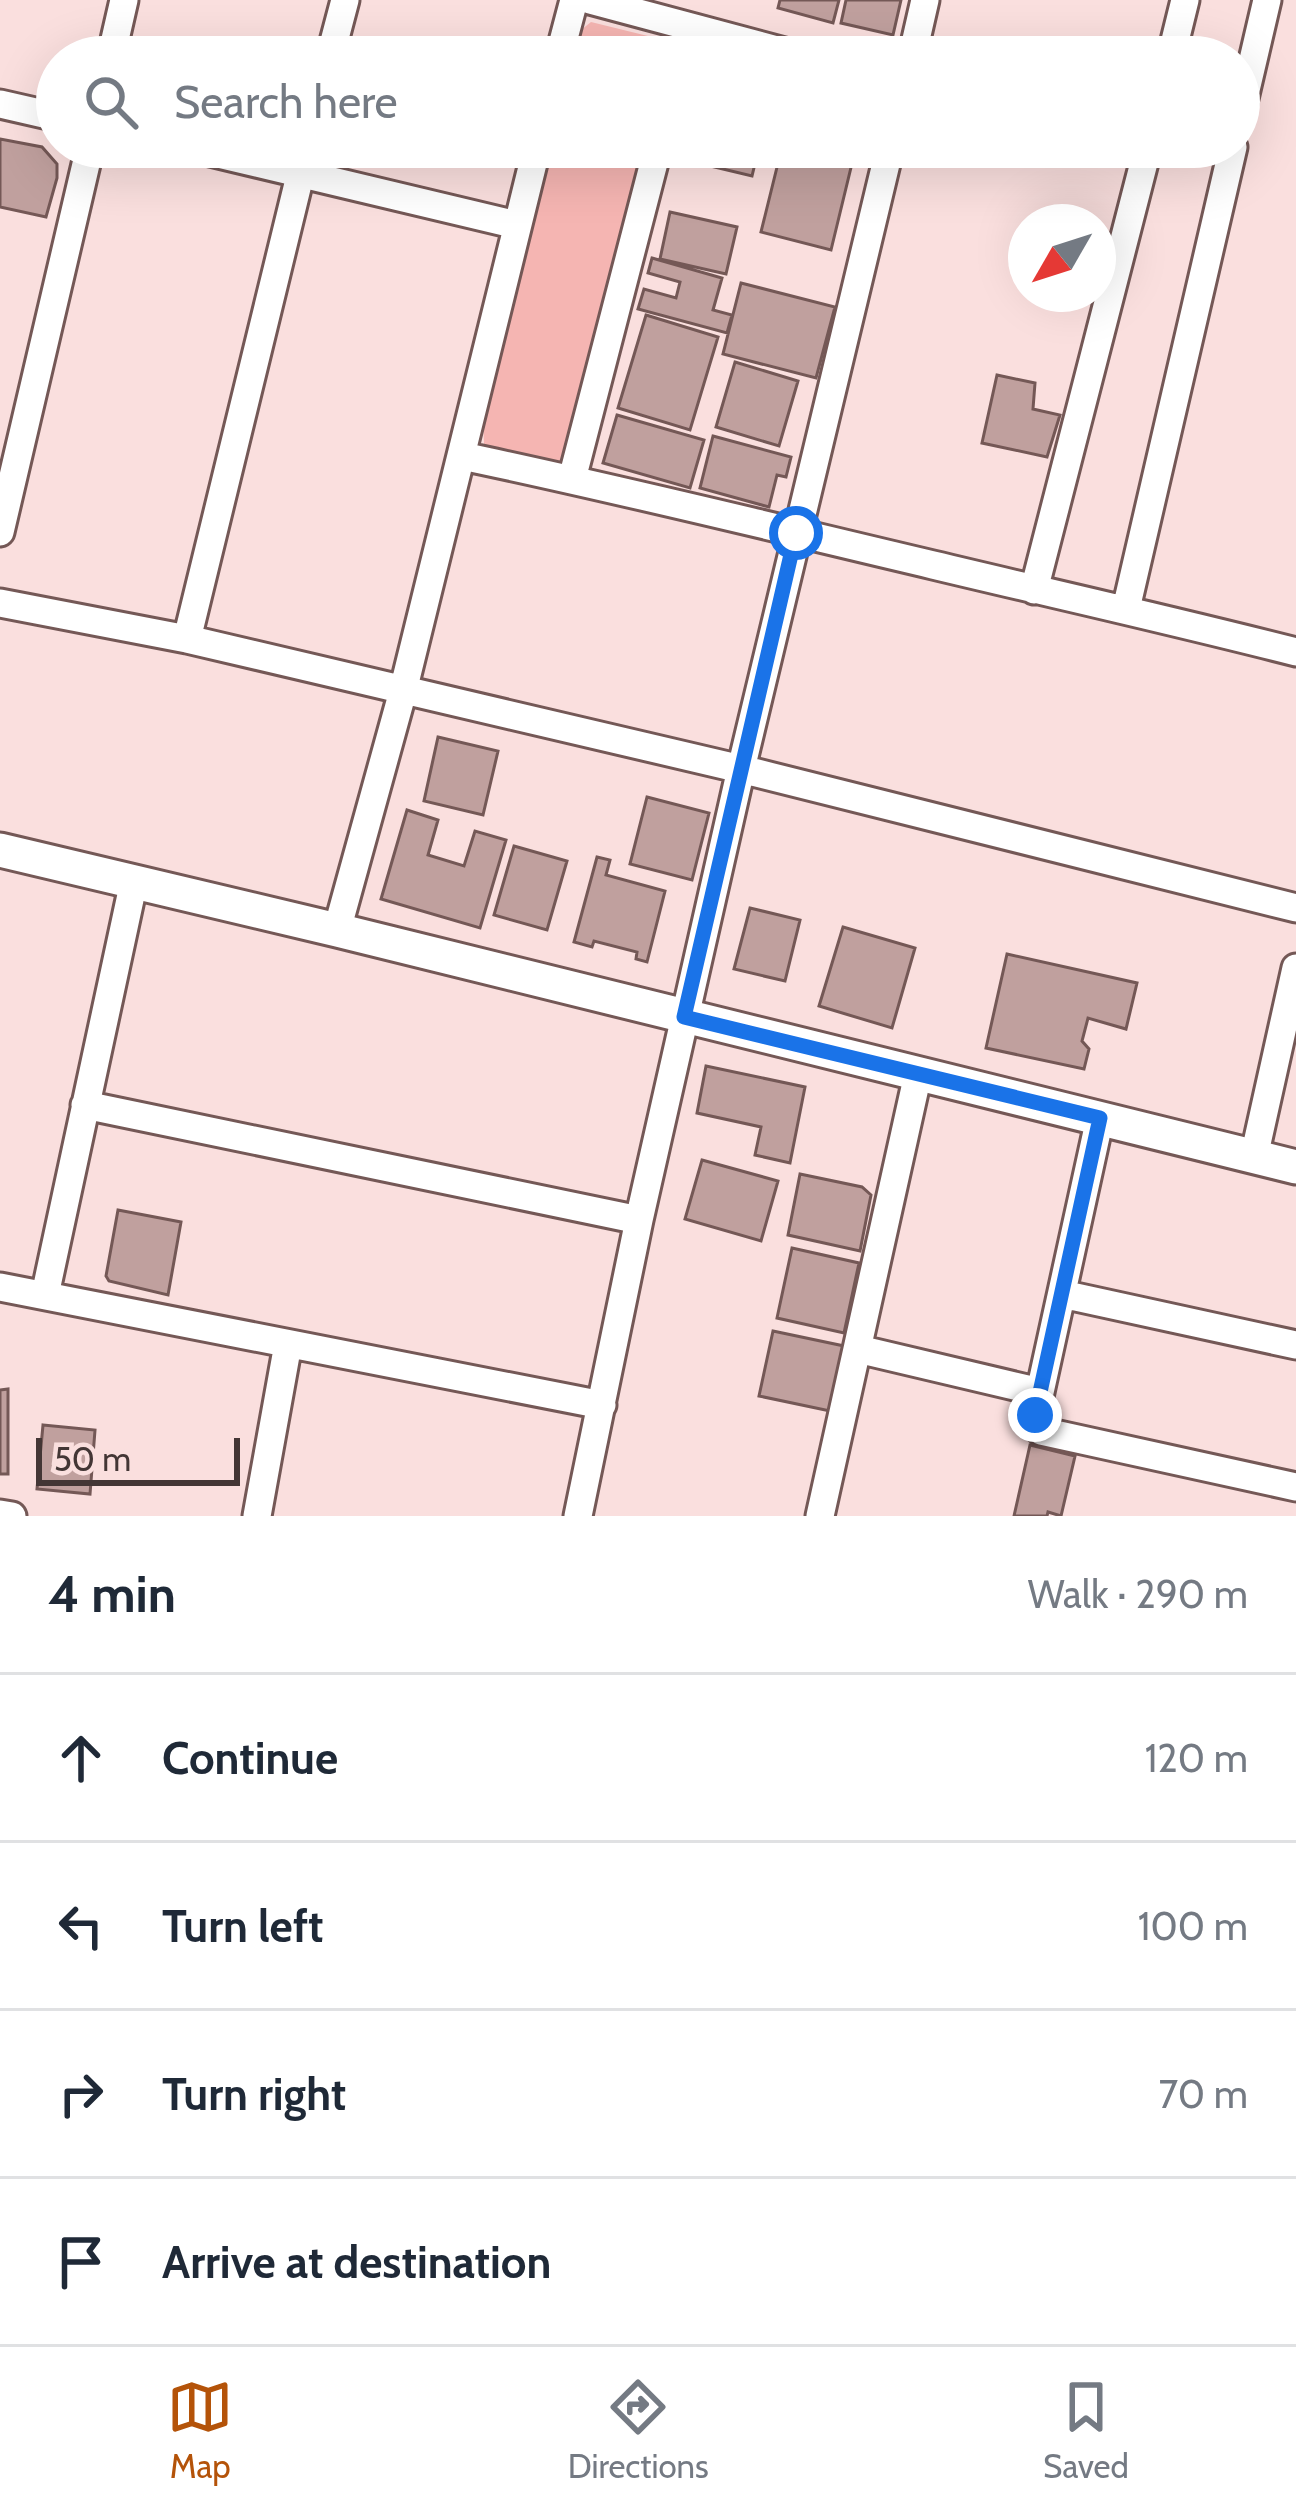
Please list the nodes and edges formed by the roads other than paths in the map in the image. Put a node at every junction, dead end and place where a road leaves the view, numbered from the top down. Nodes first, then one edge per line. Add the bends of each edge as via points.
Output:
1 (124, 0) edge
2 (345, 0) edge
3 (574, 0) edge
4 (590, 0) edge
5 (925, 0) edge
6 (1186, 0) edge
7 (1267, 0) edge
8 (689, 27) junction
9 (116, 36) edge
10 (336, 36) edge
11 (565, 36) edge
12 (687, 36) edge
13 (723, 36) edge
14 (917, 36) edge
15 (1177, 36) edge
16 (1259, 36) edge
17 (0, 104) edge
18 (36, 112) edge
19 (85, 168) edge
20 (301, 168) edge
21 (329, 168) edge
22 (532, 168) edge
23 (653, 168) edge
24 (885, 168) edge
25 (1143, 168) edge
26 (1228, 168) edge
27 (518, 225) junction
28 (462, 456) junction
29 (572, 479) junction
30 (0, 532) edge
31 (796, 533) junction
32 (1034, 590) junction
33 (0, 603) edge
34 (1126, 609) junction
35 (187, 639) junction
36 (1296, 652) edge
37 (403, 691) junction
38 (741, 769) junction
39 (0, 850) edge
40 (134, 881) junction
41 (1296, 908) edge
42 (338, 931) junction
43 (1296, 968) edge
44 (684, 1017) junction
45 (918, 1074) junction
46 (85, 1105) junction
47 (1100, 1118) junction
48 (1253, 1156) junction
49 (1296, 1167) edge
50 (639, 1220) junction
51 (0, 1287) edge
52 (1062, 1294) junction
53 (45, 1295) junction
54 (288, 1344) junction
55 (1296, 1345) edge
56 (858, 1349) junction
57 (1040, 1392) junction
58 (602, 1405) junction
59 (1296, 1487) edge
60 (0, 1514) edge
61 (12, 1516) edge
62 (257, 1516) edge
63 (578, 1516) edge
64 (820, 1516) edge

1 - 9 street
2 - 10 street
3 - 11 street
4 - 8 street
5 - 14 street
6 - 15 street
7 - 16 street
8 - 12 street
8 - 13 street
17 - 18 street
19 - 30 street
20 - 35 street
21 - 27 street
22 - 27 street
23 - 29 street
24 - 31 street
25 - 32 street
26 - 34 street
27 - 28 street
28 - 29 street
28 - 37 street
29 - 31 street
31 - 32 street
31 - 38 street
32 - 34 street
33 - 35 street
34 - 36 street
35 - 37 street
37 - 38 street
37 - 42 street
38 - 41 street
38 - 44 street
39 - 40 street
40 - 42 street
40 - 46 street
42 - 44 street
43 - 48 street
44 - 45 street
44 - 50 street
45 - 47 street
45 - 56 street
46 - 50 street
46 - 53 street
47 - 48 street
47 - 52 street
48 - 49 street
50 - 58 street
51 - 53 street
52 - 55 street
52 - 57 street
53 - 54 street
54 - 58 street
54 - 62 street
56 - 57 street
56 - 64 street
57 - 59 street via 1041,1431
58 - 63 street
60 - 61 street

